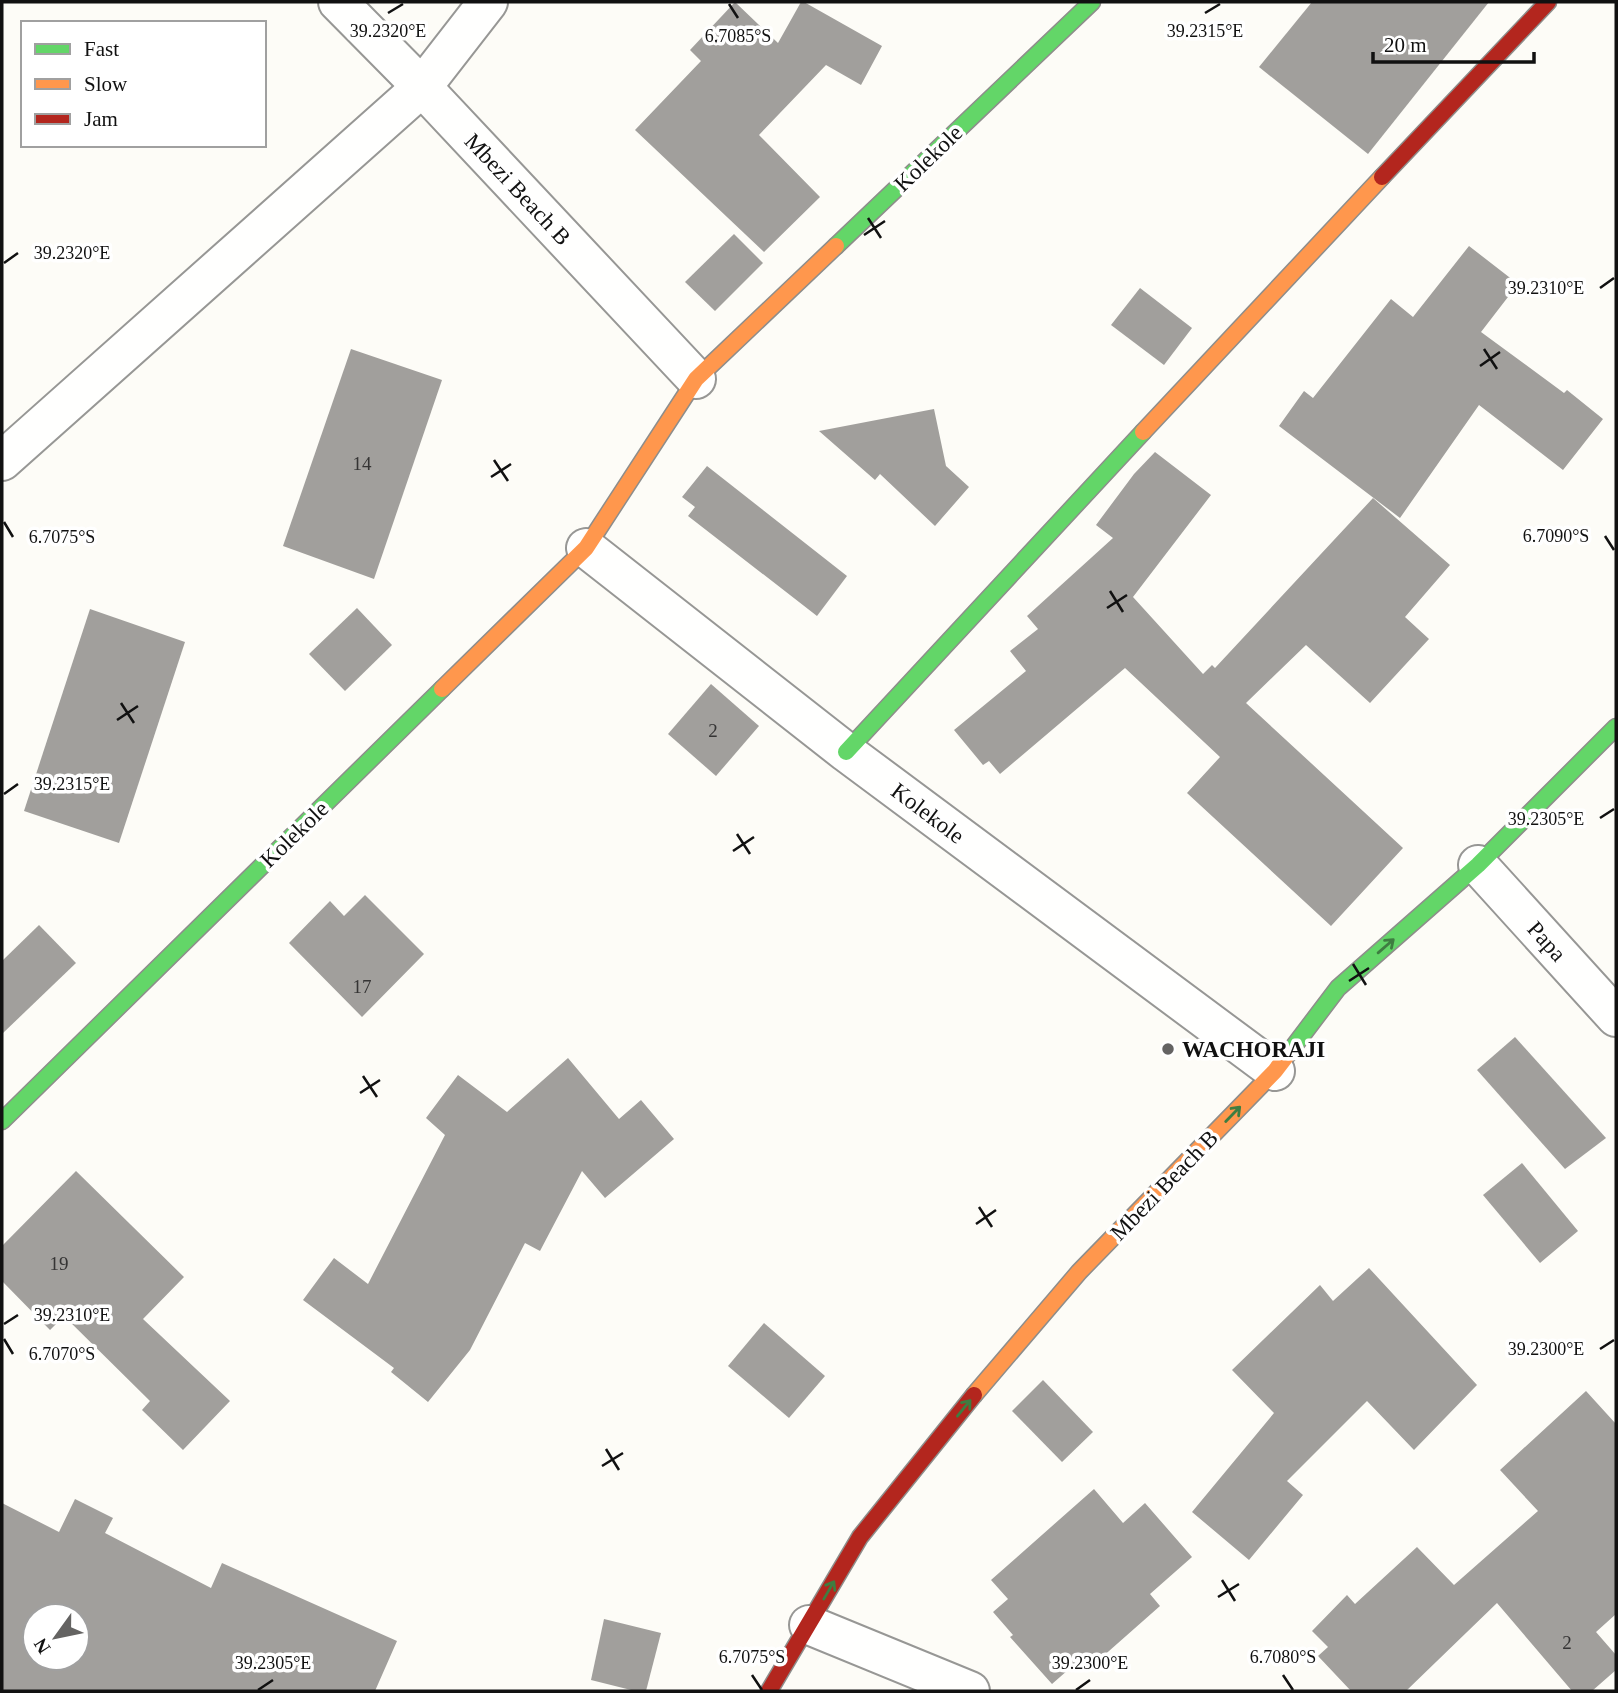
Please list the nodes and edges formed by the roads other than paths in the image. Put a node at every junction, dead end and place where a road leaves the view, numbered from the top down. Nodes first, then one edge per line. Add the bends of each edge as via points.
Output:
1 (338, 2) edge
2 (488, 2) edge
3 (1092, 2) edge
4 (1548, 2) edge
5 (422, 87) junction
6 (696, 379) junction
7 (2, 461) edge
8 (586, 548) junction
9 (1616, 727) edge
10 (846, 752) junction
11 (1478, 866) junction
12 (1616, 1017) edge
13 (1275, 1071) junction
14 (2, 1121) edge
15 (809, 1625) junction
16 (769, 1691) edge
17 (970, 1691) edge

1 - 5 street, Mbezi Beach B
2 - 5 street
3 - 6 street, Kolekole
4 - 10 street
5 - 6 street, Mbezi Beach B
5 - 7 street
6 - 8 street, Kolekole
8 - 10 street, Kolekole
8 - 14 street, Kolekole
9 - 11 street, Mbezi Beach B
10 - 13 street, Kolekole
11 - 12 street, Papa
13 -> 11 street, Mbezi Beach B via 1338,988
15 -> 13 street, Mbezi Beach B via 860,1537 972,1398 1079,1272
15 - 16 street, Mbezi Beach B
15 - 17 street

